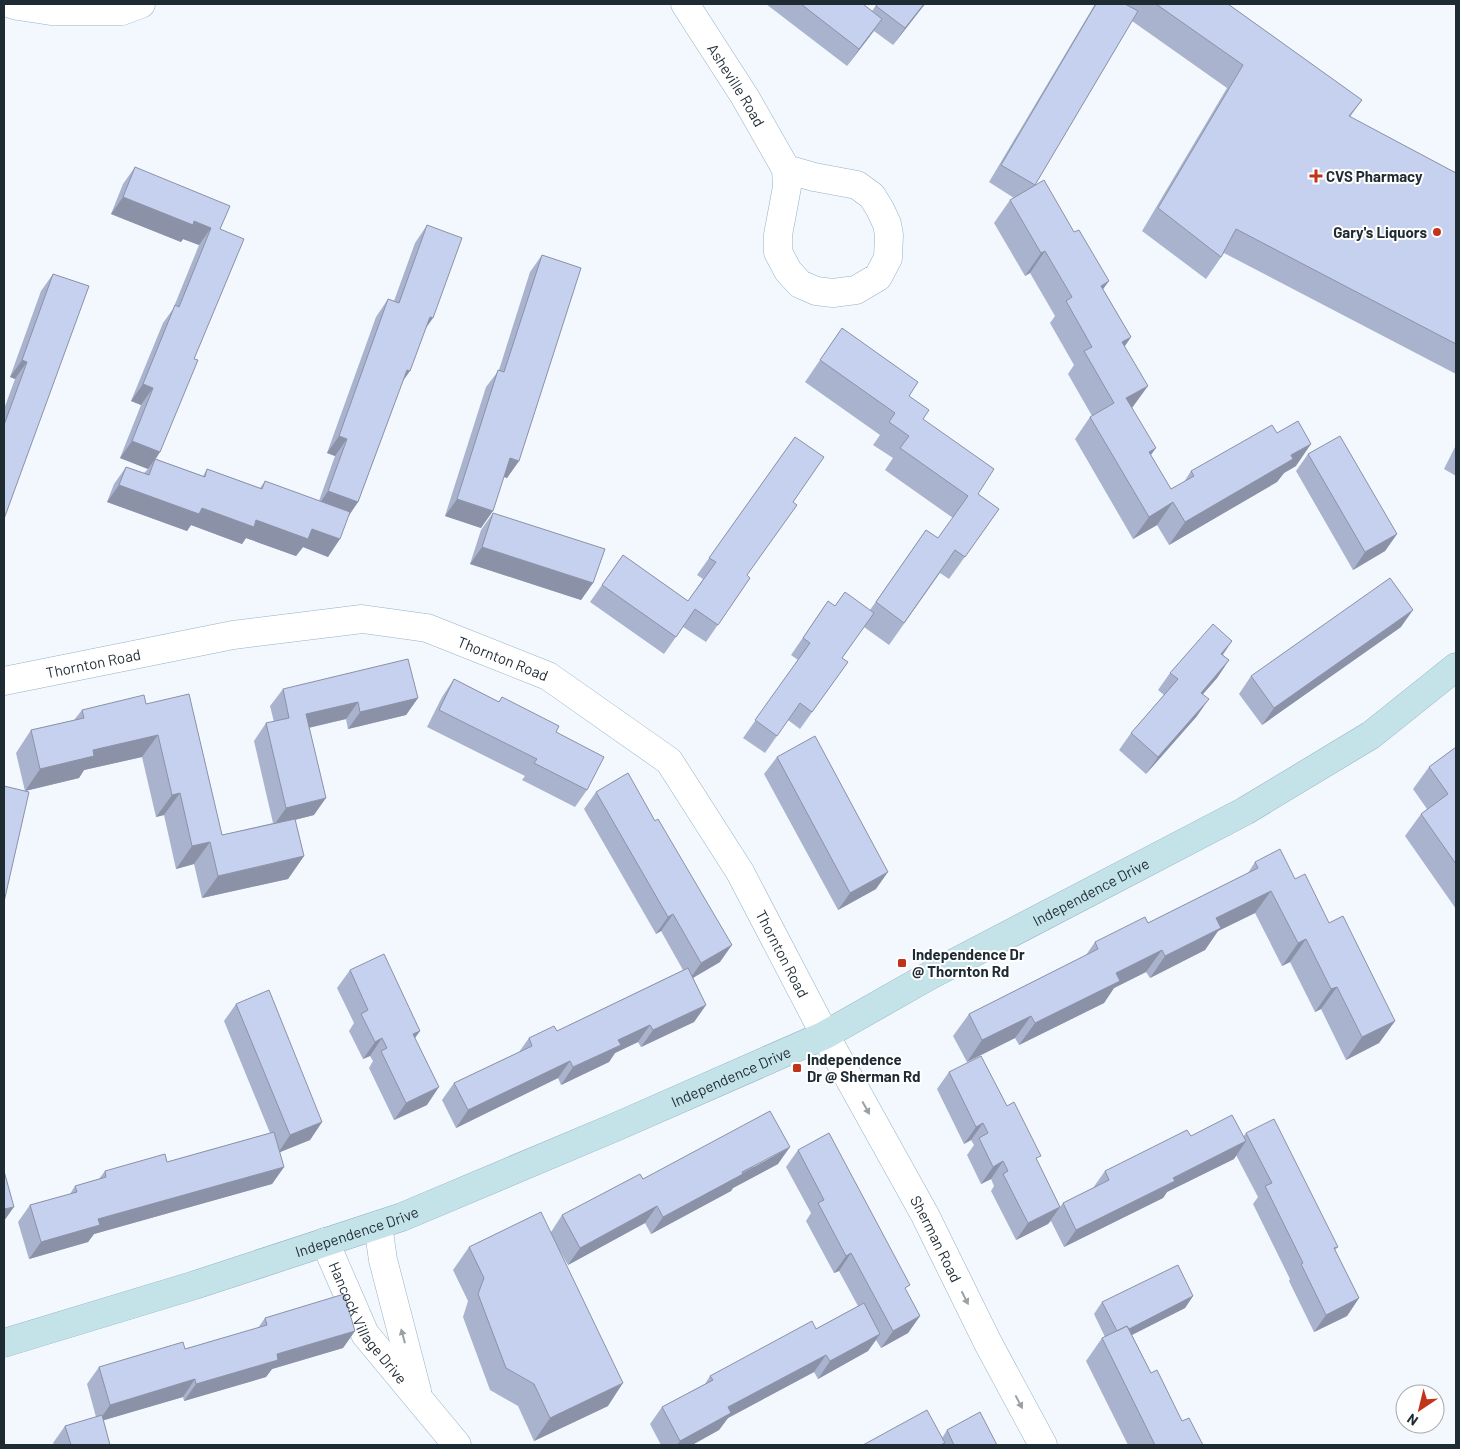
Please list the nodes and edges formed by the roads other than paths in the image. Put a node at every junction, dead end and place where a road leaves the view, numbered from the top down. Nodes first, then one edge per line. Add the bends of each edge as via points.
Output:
1 (141, 4) edge
2 (685, 4) edge
3 (16, 5) edge
4 (786, 169) junction
5 (1456, 667) edge
6 (4, 681) edge
7 (825, 1034) junction
8 (378, 1225) junction
9 (325, 1242) junction
10 (4, 1343) edge
11 (419, 1400) junction
12 (457, 1445) edge
13 (1043, 1445) edge

1 - 3 street via 122,11 50,11
2 - 4 street, Asheville Road
4 - 4 street via 787,188 778,252 788,271 800,284 816,291 856,290 878,277 888,258 889,235 887,224 872,196 857,185
5 - 7 main road, Independence Drive via 1371,735 1246,811 918,981
6 - 7 street, Thornton Road via 233,634 362,619 427,628 548,676 669,761 740,872
7 - 8 main road, Independence Drive via 609,1130
7 -> 13 street, Sherman Road via 924,1215
8 - 9 main road, Independence Drive
11 -> 8 street, Hancock Village Drive via 383,1260
9 - 10 main road, Independence Drive
9 - 11 street, Hancock Village Drive via 365,1334
11 - 12 street, Hancock Village Drive

